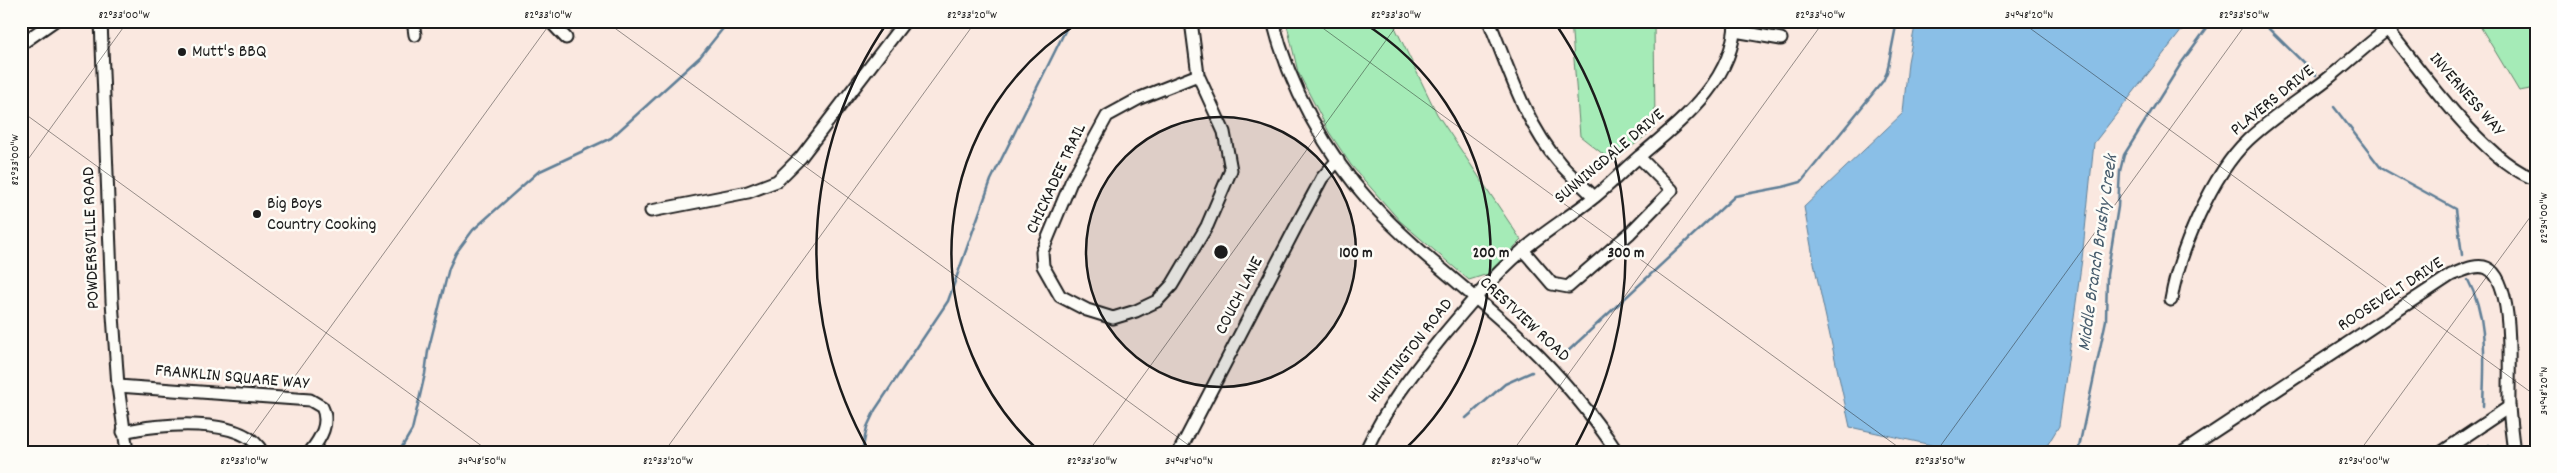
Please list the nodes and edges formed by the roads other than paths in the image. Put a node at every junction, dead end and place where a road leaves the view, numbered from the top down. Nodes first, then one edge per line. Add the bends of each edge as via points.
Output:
1 (54, 21) edge
2 (101, 21) edge
3 (412, 21) edge
4 (550, 21) edge
5 (904, 21) edge
6 (1191, 21) edge
7 (1274, 21) edge
8 (1489, 21) edge
9 (2385, 25) edge
10 (1735, 26) edge
11 (416, 35) dead end
12 (566, 38) dead end
13 (1782, 39) dead end
14 (21, 44) edge
15 (1198, 75) junction
16 (1639, 157) junction
17 (1338, 160) junction
18 (2536, 179) edge
19 (1594, 197) junction
20 (651, 211) dead end
21 (1523, 250) junction
22 (1475, 298) junction
23 (2171, 300) dead end
24 (118, 386) junction
25 (2509, 407) junction
26 (124, 432) junction
27 (1367, 451) edge
28 (127, 452) edge
29 (262, 452) edge
30 (310, 452) edge
31 (1179, 452) edge
32 (1617, 452) edge
33 (2184, 452) edge
34 (2442, 452) edge
35 (2514, 452) edge

1 - 14 street
2 - 24 street, POWDERSVILLE ROAD
3 - 11 street
4 - 12 street
5 - 20 street via 801,157 777,181 748,192
6 - 15 street, CHICKADEE TRAIL
7 - 17 street, CRESTVIEW ROAD via 1300,94
8 - 19 street via 1536,128 1558,162
9 - 18 street, INVERNESS WAY via 2450,107 2498,158 2514,171
9 - 23 street, PLAYERS DRIVE via 2247,141 2221,173 2185,246
10 - 13 street
10 - 16 street, SUNNINGDALE DRIVE via 1726,61 1712,87 1693,110
15 - 15 street, CHICKADEE TRAIL via 1224,132 1231,170 1207,226 1172,285 1157,301 1113,318 1087,310 1060,296 1043,266 1042,252 1071,182 1107,116 1140,98
16 - 19 street, SUNNINGDALE DRIVE
16 - 21 street via 1672,190 1630,233 1568,287 1552,284
17 - 22 street, CRESTVIEW ROAD via 1371,203
17 - 31 street, COUCH LANE via 1322,178
19 - 21 street, SUNNINGDALE DRIVE
21 - 22 street, SUNNINGDALE DRIVE
22 - 27 street, HUNTINGTON ROAD via 1407,380 1381,417
22 - 32 street, CRESTVIEW ROAD via 1560,377
24 - 26 street, POWDERSVILLE ROAD
24 - 30 street, FRANKLIN SQUARE WAY via 310,400 322,406 326,418 322,434
25 - 33 street, ROOSEVELT DRIVE via 2509,340 2502,287 2495,274 2486,267 2475,267 2450,276
25 - 34 street
25 - 35 street, ROOSEVELT DRIVE
26 - 28 street, POWDERSVILLE ROAD
26 - 29 street via 175,425 204,426 247,436

